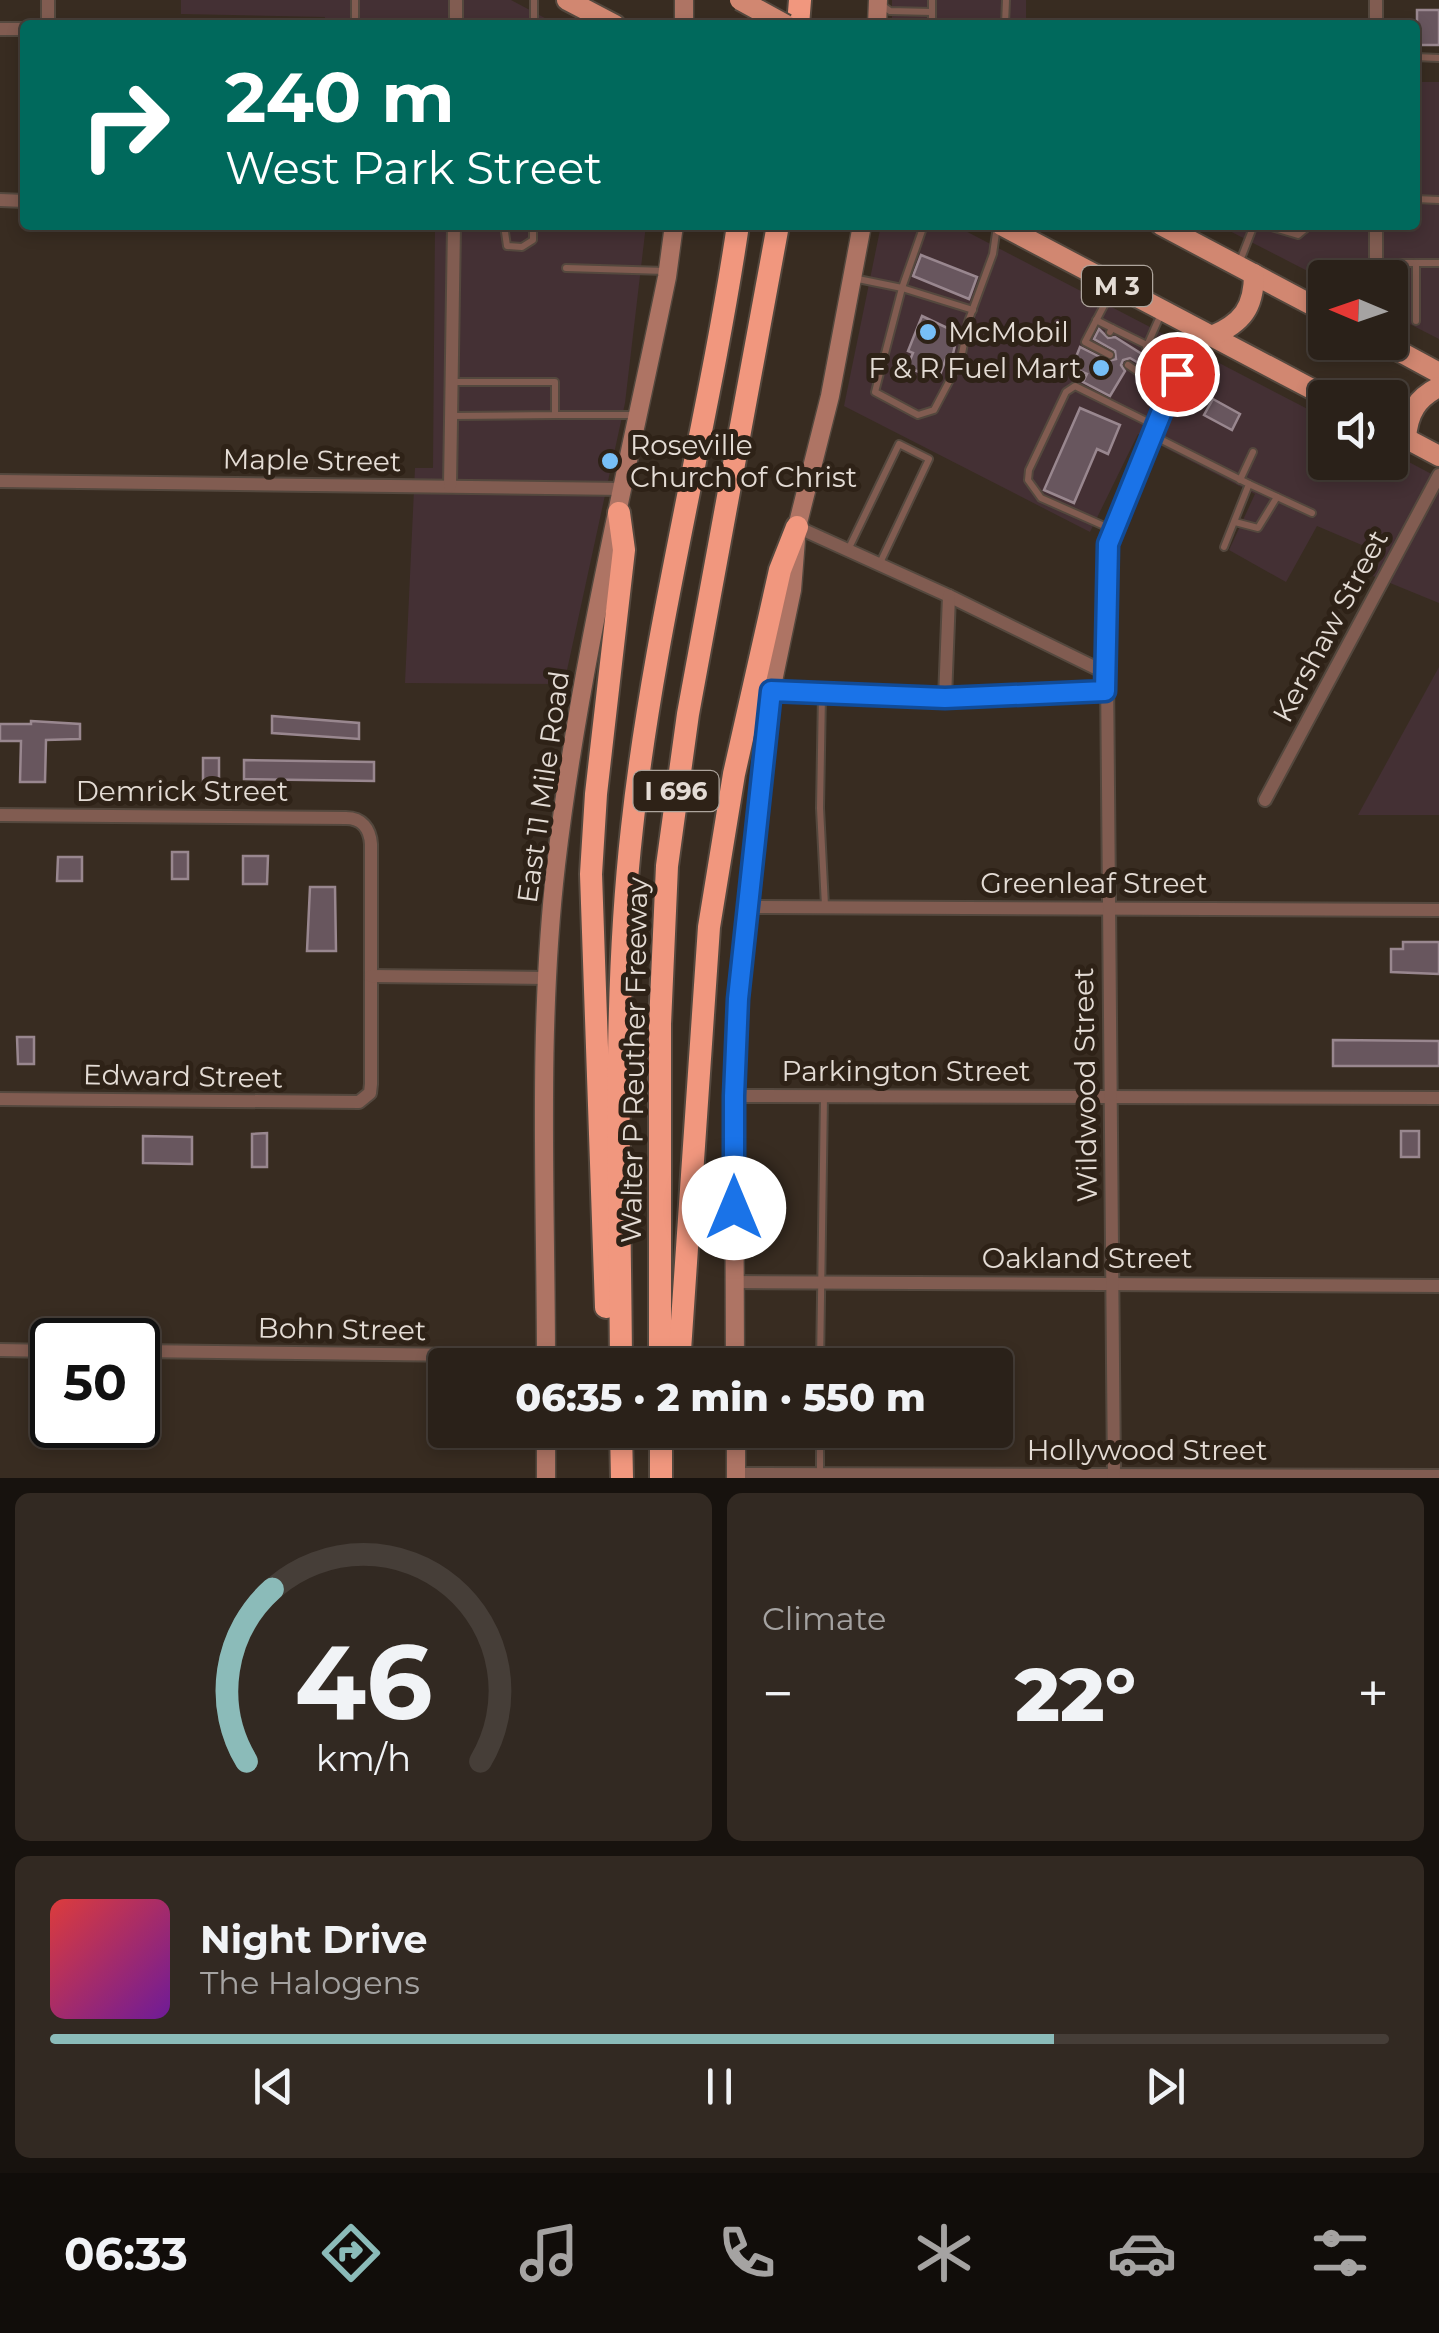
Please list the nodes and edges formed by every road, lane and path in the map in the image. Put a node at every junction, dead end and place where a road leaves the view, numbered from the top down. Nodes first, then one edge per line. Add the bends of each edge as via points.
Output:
1 (568, 0) edge
2 (740, 0) edge
3 (932, 0) edge
4 (880, 1) edge
5 (932, 12) junction
6 (606, 20) edge
7 (777, 20) edge
8 (932, 20) edge
9 (454, 230) edge
10 (505, 230) edge
11 (533, 230) edge
12 (673, 230) edge
13 (737, 230) edge
14 (777, 230) edge
15 (861, 230) edge
16 (922, 230) edge
17 (998, 230) edge
18 (1009, 230) edge
19 (1253, 230) edge
20 (1280, 230) edge
21 (1305, 230) edge
22 (1376, 230) edge
23 (1200, 235) edge
24 (1376, 260) edge
25 (1416, 262) junction
26 (1439, 263) edge
27 (1408, 264) edge
28 (566, 268) dead end
29 (1246, 270) junction
30 (668, 271) junction
31 (852, 277) junction
32 (1114, 285) junction
33 (902, 288) junction
34 (1308, 303) edge
35 (972, 310) junction
36 (1163, 310) junction
37 (1096, 320) junction
38 (1416, 322) dead end
39 (1204, 332) junction
40 (1146, 347) junction
41 (1110, 354) dead end
42 (1408, 356) edge
43 (1128, 365) dead end
44 (1439, 373) edge
45 (1149, 380) junction
46 (452, 382) junction
47 (1308, 386) edge
48 (1439, 387) edge
49 (1169, 393) junction
50 (639, 415) junction
51 (451, 416) junction
52 (555, 416) junction
53 (1408, 417) edge
54 (1153, 430) junction
55 (1408, 439) edge
56 (1253, 452) dead end
57 (1439, 456) edge
58 (1439, 475) edge
59 (1240, 480) junction
60 (0, 481) edge
61 (1249, 484) junction
62 (450, 486) junction
63 (624, 488) junction
64 (1277, 497) junction
65 (619, 513) junction
66 (1312, 513) dead end
67 (1234, 522) junction
68 (797, 527) junction
69 (1112, 529) junction
70 (1224, 547) dead end
71 (848, 550) junction
72 (879, 564) junction
73 (949, 596) junction
74 (1104, 672) junction
75 (771, 691) junction
76 (1105, 691) junction
77 (822, 693) junction
78 (945, 698) junction
79 (1265, 800) dead end
80 (0, 815) edge
81 (748, 907) junction
82 (825, 907) junction
83 (1108, 908) junction
84 (1439, 910) edge
85 (371, 976) junction
86 (547, 978) junction
87 (1110, 1095) junction
88 (734, 1096) junction
89 (824, 1096) junction
90 (1439, 1098) edge
91 (0, 1099) edge
92 (735, 1282) junction
93 (1112, 1282) junction
94 (822, 1284) junction
95 (1439, 1286) edge
96 (546, 1348) edge
97 (614, 1348) edge
98 (618, 1348) edge
99 (660, 1348) edge
100 (680, 1348) edge
101 (735, 1348) edge
102 (820, 1348) edge
103 (0, 1350) edge
104 (30, 1350) edge
105 (160, 1352) edge
106 (428, 1358) edge
107 (546, 1448) edge
108 (622, 1448) edge
109 (661, 1448) edge
110 (676, 1448) edge
111 (736, 1448) edge
112 (820, 1448) edge
113 (820, 1475) junction
114 (736, 1476) edge
115 (1114, 1476) edge
116 (1439, 1476) edge
117 (546, 1478) edge
118 (622, 1478) edge
119 (661, 1478) edge
120 (676, 1478) edge

1 - 6 main road
2 - 7 main road, bridge
3 - 5 lane
4 - 5 lane via 890,11
5 - 8 lane
9 - 46 street
10 - 11 lane via 507,246 522,247 533,240
12 - 30 main road, East 11 Mile Road
13 - 98 highway, Walter P Reuther Freeway / I 696 via 632,826 620,1018
14 - 99 highway, Walter P Reuther Freeway / I 696 via 688,714 667,866
15 - 31 main road
16 - 33 lane
17 - 35 lane
18 - 32 main road, M 3
19 - 29 lane
20 - 21 lane via 1298,236
22 - 24 street
23 - 29 main road, M 3
25 - 26 lane
25 - 27 lane
25 - 38 lane
28 - 30 lane
29 - 34 main road, M 3
29 - 39 main road via 1248,312 1239,322
30 - 50 main road, East 11 Mile Road
31 - 33 lane
31 - 68 main road
32 - 36 main road, M 3
32 - 37 lane
33 - 35 lane
33 - 35 lane via 874,392 918,415 934,410 943,393
36 - 39 main road, M 3
36 - 40 lane
37 - 40 lane
37 - 41 lane via 1085,342
39 - 47 main road, M 3
39 - 49 street
40 - 45 lane via 1160,357
42 - 44 main road
43 - 45 lane
45 - 49 lane
46 - 51 street
46 - 52 lane via 555,382
48 - 53 main road
49 - 54 street
50 - 52 lane
50 - 63 main road, East 11 Mile Road
51 - 52 lane
51 - 62 street
54 - 59 lane
54 - 69 street
54 - 69 lane via 1075,386 1066,392 1029,470 1031,488 1041,498
55 - 57 main road
56 - 59 lane
58 - 79 street, Kershaw Street
59 - 61 lane
60 - 62 street, Maple Street
61 - 64 lane
61 - 67 lane
62 - 63 street, Maple Street
63 - 65 main road, East 11 Mile Road
64 - 66 lane
64 - 67 lane via 1258,528
65 - 86 main road, East 11 Mile Road via 566,786
65 - 97 highway via 624,550 591,874 603,1249
67 - 70 lane
68 - 71 street
68 - 75 main road
68 - 100 highway via 780,570 717,870 701,1008
69 - 74 street
71 - 72 street
71 - 72 lane via 900,444 929,459
72 - 73 street
73 - 74 street
73 - 78 street
74 - 76 street, Wildwood Street
75 - 77 street
75 - 81 main road
76 - 78 street
76 - 83 street, Wildwood Street
77 - 78 street
77 - 82 lane
80 - 85 street, Demrick Street via 362,822 371,844
81 - 82 street, Greenleaf Street
81 - 88 main road
82 - 83 street, Greenleaf Street
83 - 84 street, Greenleaf Street
83 - 87 street, Wildwood Street
85 - 86 street
85 - 91 street, Edward Street via 366,1100
86 - 96 main road, East 11 Mile Road
87 - 89 street, Parkington Street
87 - 90 street, Parkington Street
87 - 93 street, Wildwood Street
88 - 89 street, Parkington Street
88 - 92 main road
89 - 94 lane
92 - 94 street, Oakland Street
92 - 101 main road
93 - 94 street, Oakland Street
93 - 95 street, Oakland Street
93 - 115 street, Wildwood Street
94 - 102 lane
103 - 104 street
105 - 106 street, Bohn Street
107 - 117 main road
108 - 118 highway
109 - 119 highway
110 - 120 highway
111 - 114 main road
112 - 113 lane
113 - 114 street, Hollywood Street
113 - 115 street, Hollywood Street
115 - 116 street, Hollywood Street

